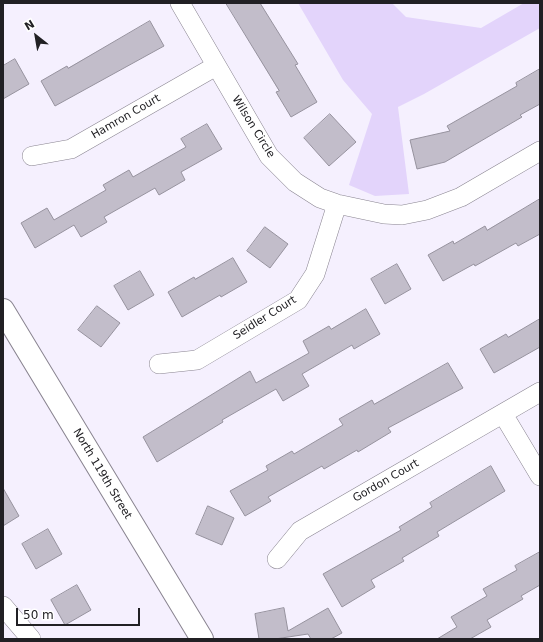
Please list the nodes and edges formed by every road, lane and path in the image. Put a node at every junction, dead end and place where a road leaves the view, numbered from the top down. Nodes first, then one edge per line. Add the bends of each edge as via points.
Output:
1 (180, 3) edge
2 (216, 66) junction
3 (540, 151) edge
4 (32, 156) dead end
5 (337, 204) junction
6 (3, 310) edge
7 (159, 364) dead end
8 (540, 392) edge
9 (503, 414) junction
10 (540, 476) edge
11 (277, 559) dead end
12 (3, 606) edge
13 (31, 639) edge
14 (202, 639) edge

1 - 2 street, Wilson Circle
2 - 4 street, Hamron Court via 71,149
2 - 5 street, Wilson Circle via 269,156 295,182 320,198
3 - 5 street, Wilson Circle via 461,197 427,210 402,215 384,214
5 - 7 street, Seidler Court via 315,274 298,300 196,360
6 - 14 street, North 119th Street
8 - 9 street, Gordon Court
9 - 10 street
9 - 11 street, Gordon Court via 300,531
12 - 13 street

